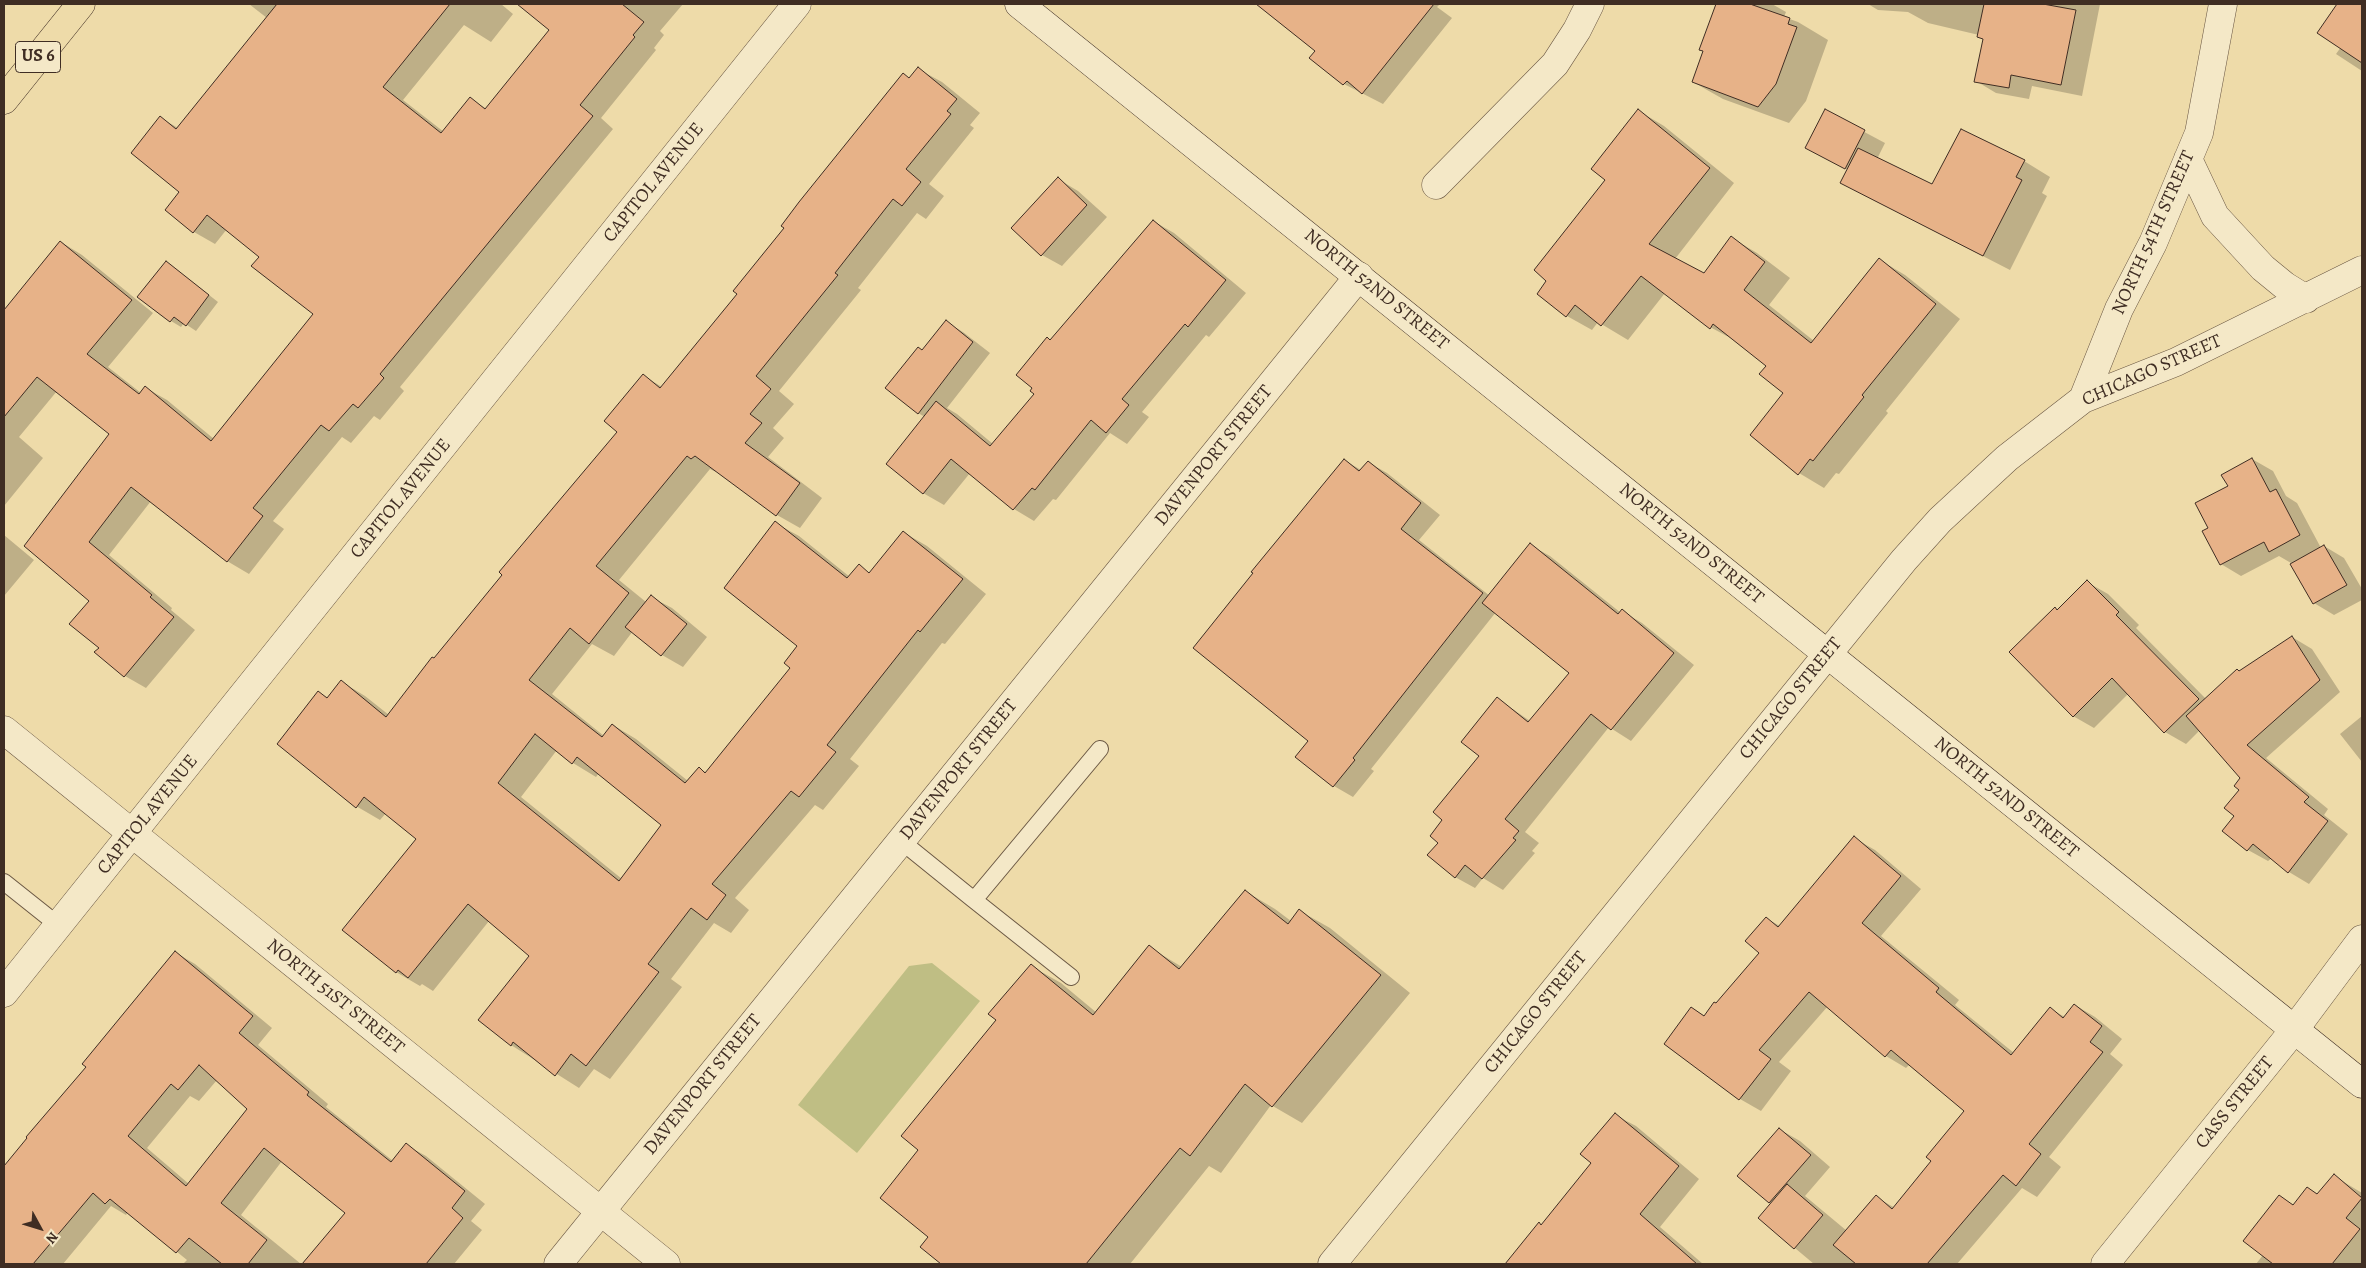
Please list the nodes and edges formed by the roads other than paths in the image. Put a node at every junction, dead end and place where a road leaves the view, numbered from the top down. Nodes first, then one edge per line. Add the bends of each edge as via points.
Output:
1 (797, 4) edge
2 (1019, 4) edge
3 (1590, 4) edge
4 (2223, 4) edge
5 (71, 7) edge
6 (4, 100) edge
7 (2188, 159) junction
8 (1436, 185) dead end
9 (2362, 270) edge
10 (1359, 276) junction
11 (2306, 298) junction
12 (2083, 399) junction
13 (1828, 655) junction
14 (4, 730) edge
15 (1100, 749) dead end
16 (132, 834) junction
17 (901, 841) junction
18 (4, 882) edge
19 (974, 900) junction
20 (58, 926) junction
21 (2362, 940) edge
22 (1071, 977) dead end
23 (4, 993) edge
24 (2294, 1030) junction
25 (2362, 1084) edge
26 (601, 1211) junction
27 (558, 1264) edge
28 (666, 1264) edge
29 (1332, 1264) edge
30 (2105, 1264) edge

1 - 16 street, CAPITOL AVENUE
2 - 10 street, NORTH 52ND STREET
3 - 8 street via 1555,64
4 - 7 street, NORTH 54TH STREET via 2199,133
5 - 6 highway, US 6
7 - 11 street via 2215,216 2263,268
7 - 12 street, NORTH 54TH STREET via 2154,243 2119,309
9 - 11 street, CHICAGO STREET
10 - 13 street, NORTH 52ND STREET
10 - 17 street, DAVENPORT STREET
11 - 12 street, CHICAGO STREET via 2176,362
12 - 13 street, CHICAGO STREET via 2007,458 1940,520
13 - 24 street, NORTH 52ND STREET
13 - 29 street, CHICAGO STREET
14 - 16 street, NORTH 51ST STREET
15 - 19 lane
16 - 20 street, CAPITOL AVENUE
16 - 26 street, NORTH 51ST STREET
17 - 19 lane
17 - 26 street, DAVENPORT STREET
18 - 20 lane
19 - 22 lane
20 - 23 street, CAPITOL AVENUE
21 - 24 street, CASS STREET
24 - 25 street, NORTH 52ND STREET
24 - 30 street, CASS STREET
26 - 27 street, DAVENPORT STREET
26 - 28 street, NORTH 51ST STREET

